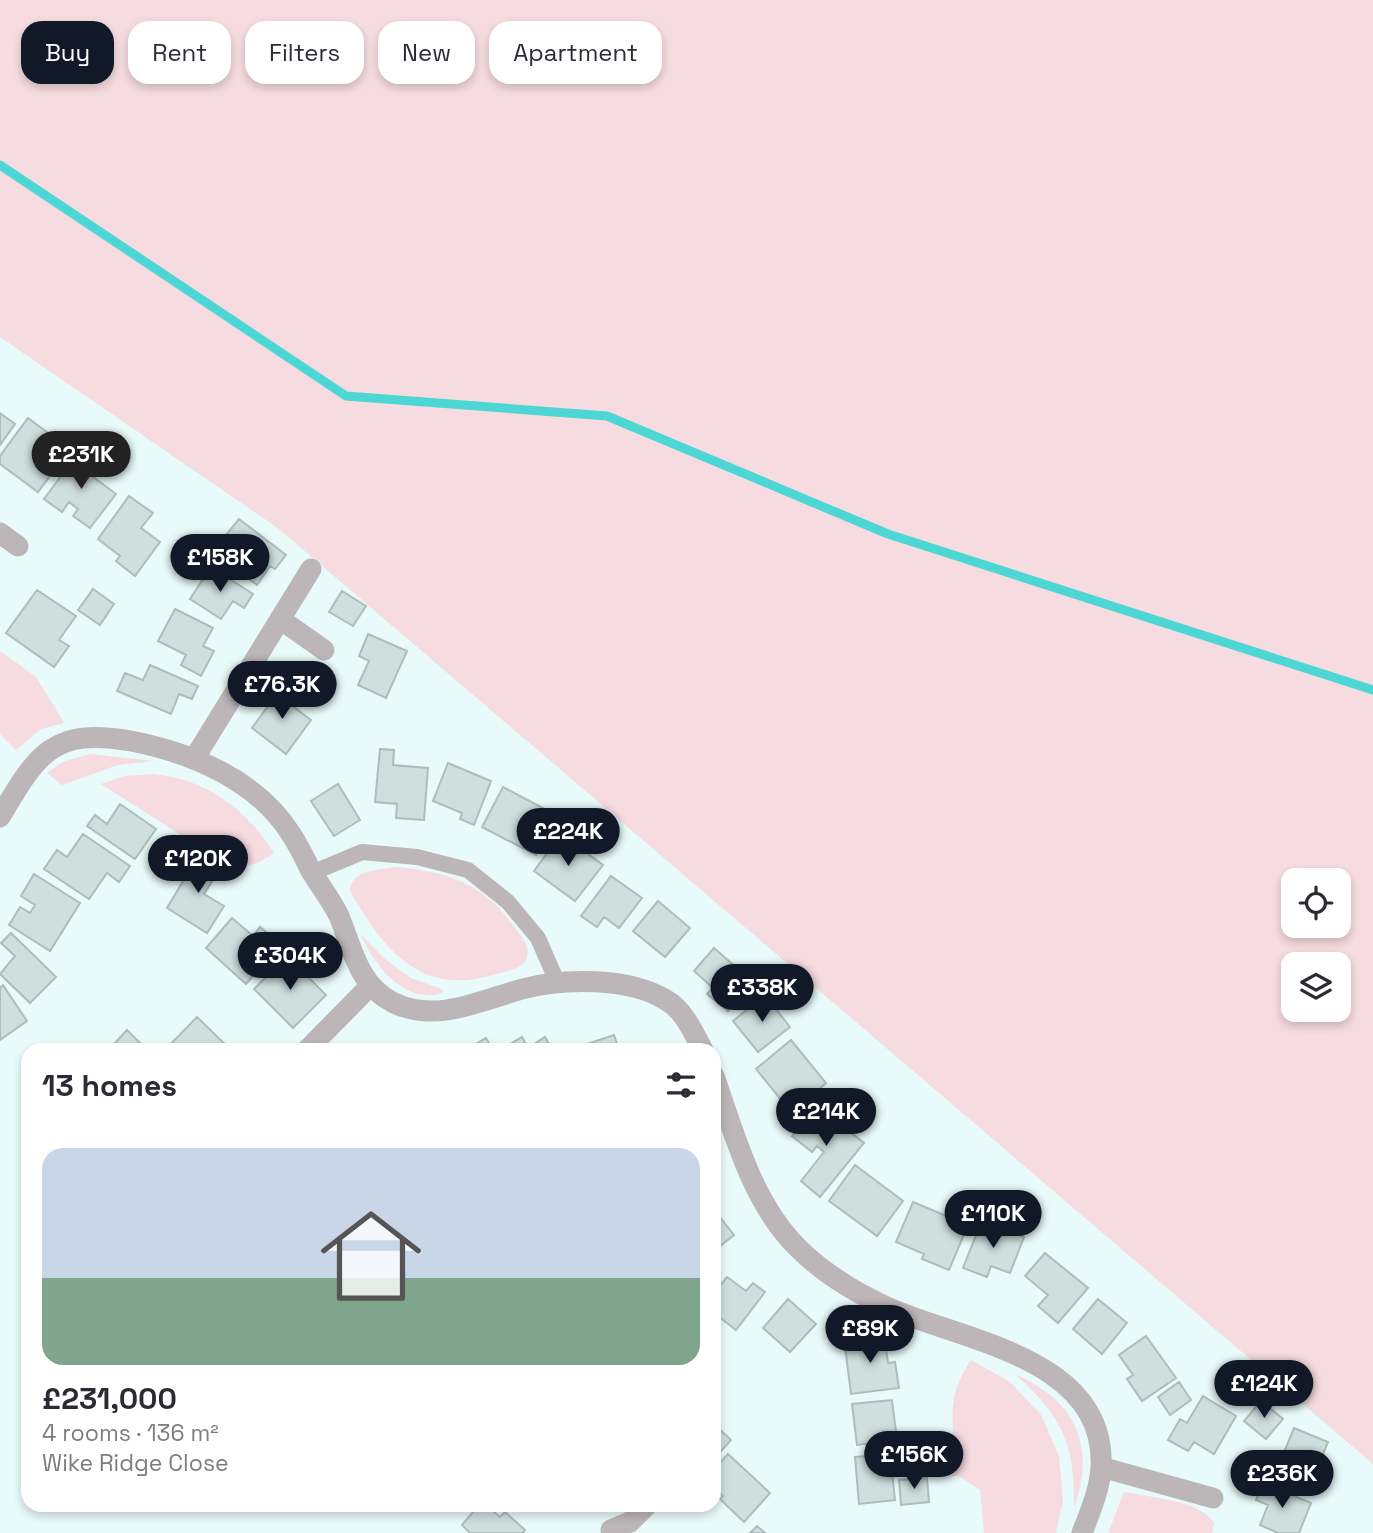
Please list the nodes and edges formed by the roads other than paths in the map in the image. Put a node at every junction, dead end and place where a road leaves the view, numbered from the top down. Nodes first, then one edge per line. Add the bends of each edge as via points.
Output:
1 (0, 533) edge
2 (18, 546) dead end
3 (311, 569) dead end
4 (281, 619) junction
5 (324, 650) dead end
6 (194, 759) junction
7 (0, 817) edge
8 (312, 873) junction
9 (558, 984) junction
10 (370, 986) junction
11 (314, 1043) edge
12 (699, 1043) edge
13 (721, 1094) edge
14 (1101, 1466) junction
15 (1213, 1498) dead end
16 (641, 1512) edge
17 (627, 1528) edge
18 (1082, 1533) edge

1 - 2 street
3 - 4 street
4 - 5 street
4 - 6 street
6 - 7 street via 116,738 85,737 55,744 29,769
6 - 8 street via 232,777 266,804 290,832
8 - 9 lane via 362,852 417,857 468,870 508,902 538,938
8 - 10 street via 338,914 354,962
9 - 10 street via 523,989 485,1003 420,1011 394,1003
9 - 12 street via 615,982 668,1000 686,1018
10 - 11 street
13 - 14 street via 764,1206 800,1250 840,1282 888,1308 1028,1360 1058,1376 1082,1401 1097,1432
14 - 15 street
14 - 18 street
16 - 17 street

